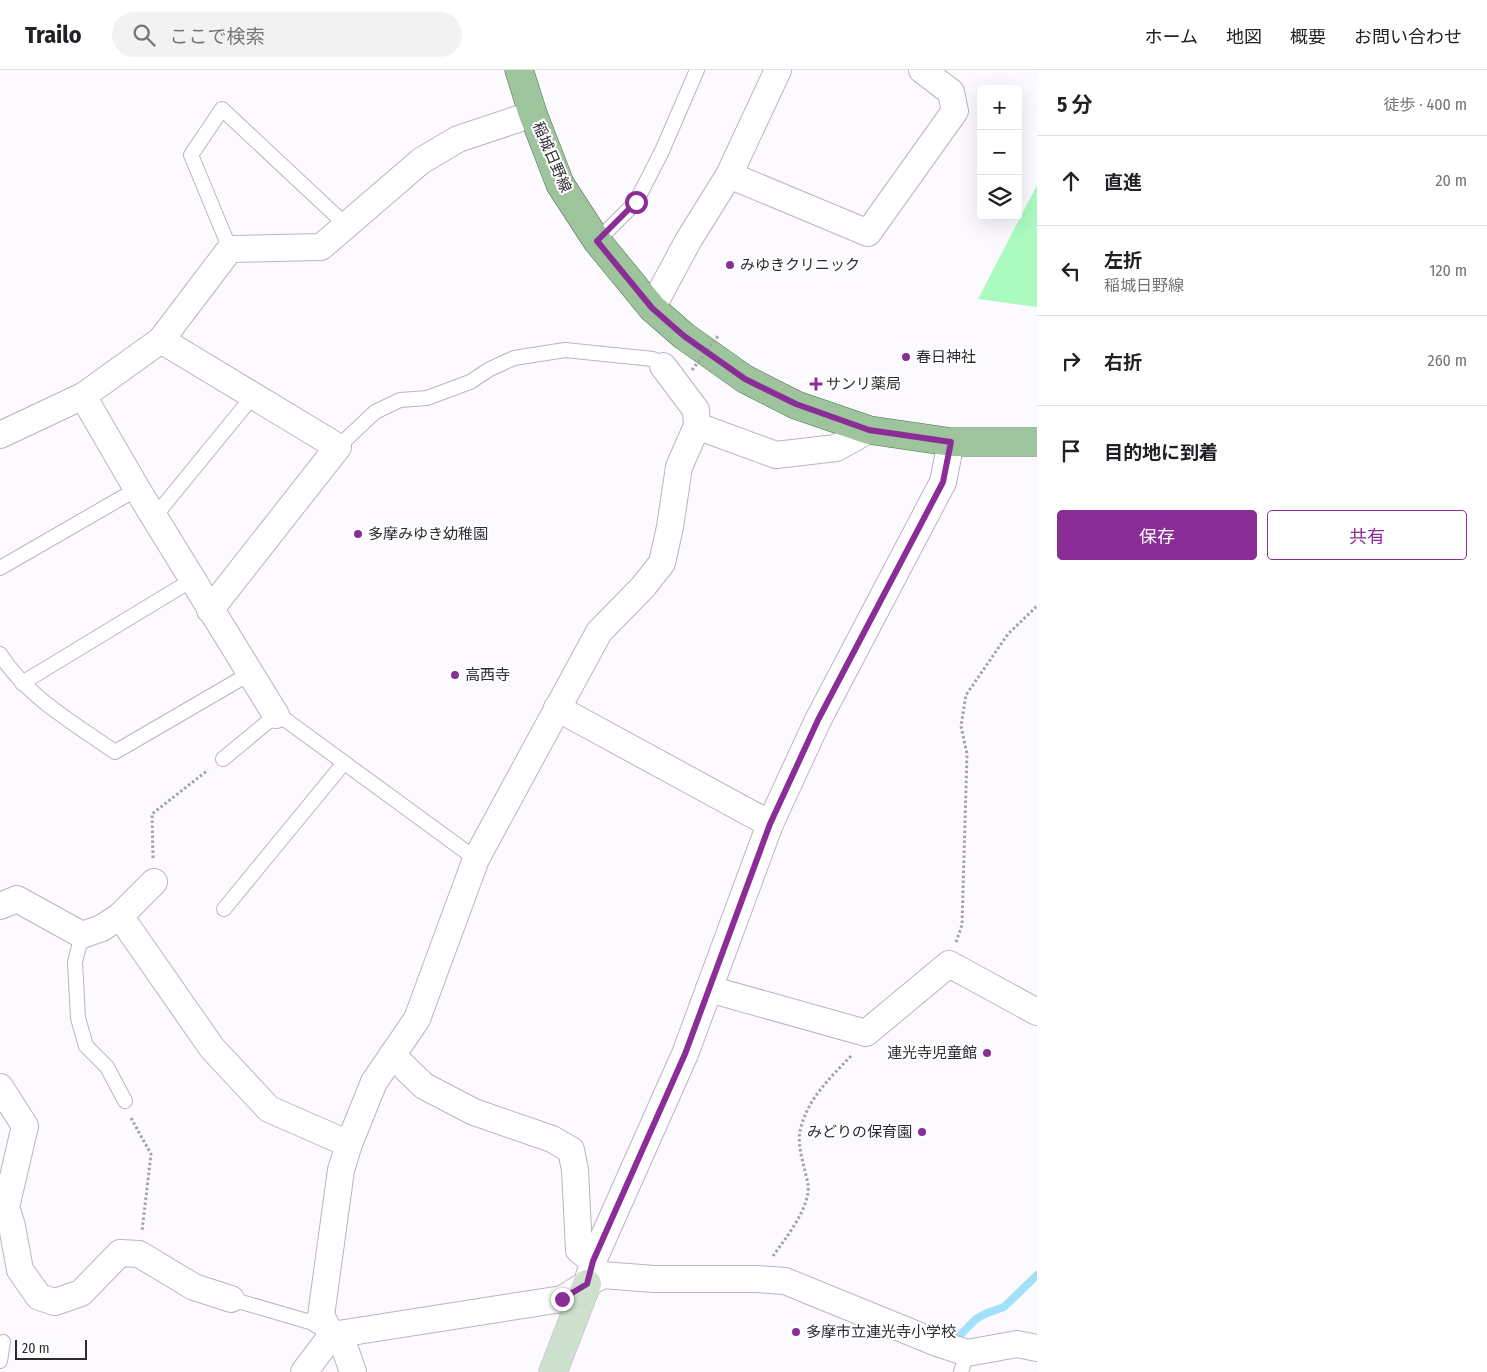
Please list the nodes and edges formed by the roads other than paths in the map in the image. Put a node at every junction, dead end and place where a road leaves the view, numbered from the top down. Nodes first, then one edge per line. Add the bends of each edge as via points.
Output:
1 (519, 70) edge
2 (697, 70) edge
3 (778, 70) edge
4 (922, 70) edge
5 (533, 114) junction
6 (729, 175) junction
7 (346, 225) junction
8 (597, 241) junction
9 (230, 249) junction
10 (652, 308) junction
11 (161, 340) junction
12 (663, 366) joint
13 (83, 396) junction
14 (253, 396) junction
15 (697, 426) junction
16 (869, 430) junction
17 (0, 435) edge
18 (951, 442) junction
19 (1037, 442) edge
20 (338, 447) junction
21 (137, 489) junction
22 (155, 516) junction
23 (0, 568) edge
24 (192, 580) junction
25 (210, 610) junction
26 (0, 654) edge
27 (249, 674) junction
28 (22, 682) junction
29 (558, 708) junction
30 (276, 716) junction
31 (223, 758) road end
32 (344, 763) junction
33 (770, 824) junction
34 (476, 860) junction
35 (154, 882) road end
36 (0, 906) edge
37 (224, 910) dead end
38 (120, 916) junction
39 (82, 934) junction
40 (709, 989) junction
41 (1037, 1012) edge
42 (392, 1055) junction
43 (0, 1087) edge
44 (125, 1101) road end
45 (349, 1144) junction
46 (3, 1205) edge
47 (590, 1272) junction
48 (231, 1299) joint
49 (336, 1334) junction
50 (4, 1342) dead end
51 (1037, 1348) edge
52 (0, 1361) edge
53 (964, 1362) edge
54 (304, 1372) edge
55 (353, 1372) edge
56 (553, 1372) edge

1 - 5 main road, 稲城日野線
2 - 8 lane via 636,202
3 - 6 street
4 - 6 street via 950,92 955,111 868,234
5 - 7 street via 458,139 421,161
5 - 8 main road, 稲城日野線 via 560,184
6 - 10 street
7 - 9 street via 321,247
7 - 9 lane via 222,109 192,156
8 - 10 main road, 稲城日野線
9 - 11 street
10 - 16 main road, 稲城日野線 via 684,336 745,379 796,404
11 - 13 street
11 - 14 street
12 - 15 street via 696,410
12 - 20 lane via 653,359 565,350 514,358 470,382 427,398 400,400 375,412
13 - 17 street
13 - 21 street
14 - 20 street
14 - 22 lane
15 - 16 street via 776,455 836,448
15 - 29 street via 680,467 662,564 599,632
16 - 18 main road, 稲城日野線
18 - 19 main road, 稲城日野線
18 - 33 street via 943,482 818,720
20 - 25 street
21 - 22 street
21 - 23 lane
22 - 24 street
24 - 25 street
24 - 28 lane
25 - 27 street
26 - 28 lane
27 - 28 lane via 115,752 36,696
27 - 30 street
29 - 33 street
29 - 34 street
30 - 31 lane
30 - 32 lane via 279,715
32 - 34 lane
32 - 37 lane
33 - 40 street
34 - 42 street via 417,1019
35 - 38 street
36 - 39 street via 17,899
38 - 39 street via 102,928
38 - 45 street via 212,1048 269,1109
39 - 44 lane via 75,962 78,1018 86,1046 107,1068
40 - 41 street via 866,1033 949,964
40 - 47 street via 685,1054
42 - 45 street via 374,1082
42 - 47 street via 424,1086 474,1112 552,1139 571,1150 579,1250
43 - 46 street via 25,1126
45 - 49 street via 341,1170 321,1316
46 - 48 street via 12,1226 20,1270 39,1297 55,1302 81,1292 120,1253 139,1254 194,1287
47 - 49 street via 562,1299
47 - 53 street via 602,1276 654,1279 785,1281 937,1344
47 - 56 street
48 - 49 lane via 310,1322
49 - 54 street
49 - 55 street
50 - 52 lane
51 - 53 street via 1017,1344

